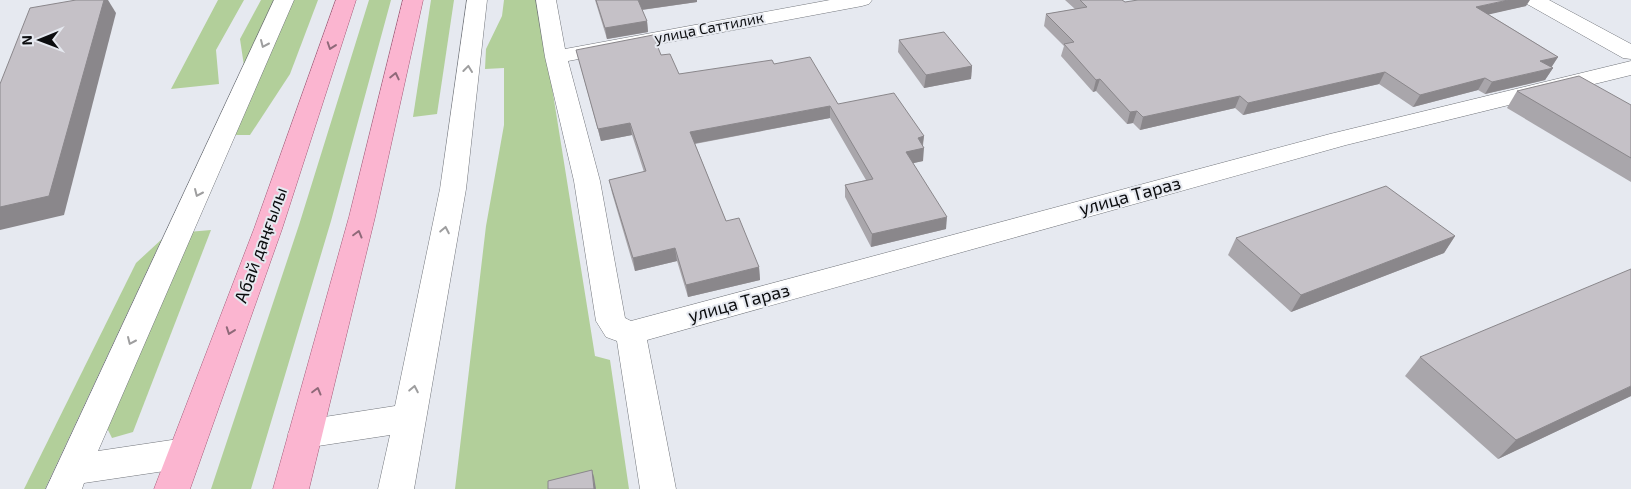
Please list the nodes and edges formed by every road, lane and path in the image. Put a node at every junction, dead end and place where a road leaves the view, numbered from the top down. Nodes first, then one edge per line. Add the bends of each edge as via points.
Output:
1 (284, 0) edge
2 (346, 0) edge
3 (413, 0) edge
4 (477, 0) edge
5 (546, 0) edge
6 (862, 0) edge
7 (1534, 0) edge
8 (1631, 53) edge
9 (556, 57) junction
10 (1631, 68) edge
11 (1604, 75) junction
12 (1631, 91) edge
13 (631, 333) junction
14 (408, 418) junction
15 (305, 434) junction
16 (185, 453) junction
17 (69, 480) edge
18 (172, 489) edge
19 (291, 489) edge
20 (396, 489) edge
21 (658, 489) edge

1 -> 17 street
2 -> 16 main road, Абай даңғылы via 268,229
15 -> 3 main road via 362,217
14 -> 4 street via 453,189
5 - 9 street
6 - 9 street, улица Саттилик
7 - 8 street
9 - 13 street via 587,181 611,321 617,330
10 - 11 street, улица Тараз
11 - 12 street
11 - 13 street, улица Тараз via 1339,139
13 - 21 street
14 - 15 street
14 - 20 street
15 - 19 main road
16 - 17 street
16 - 18 main road, Абай даңғылы

